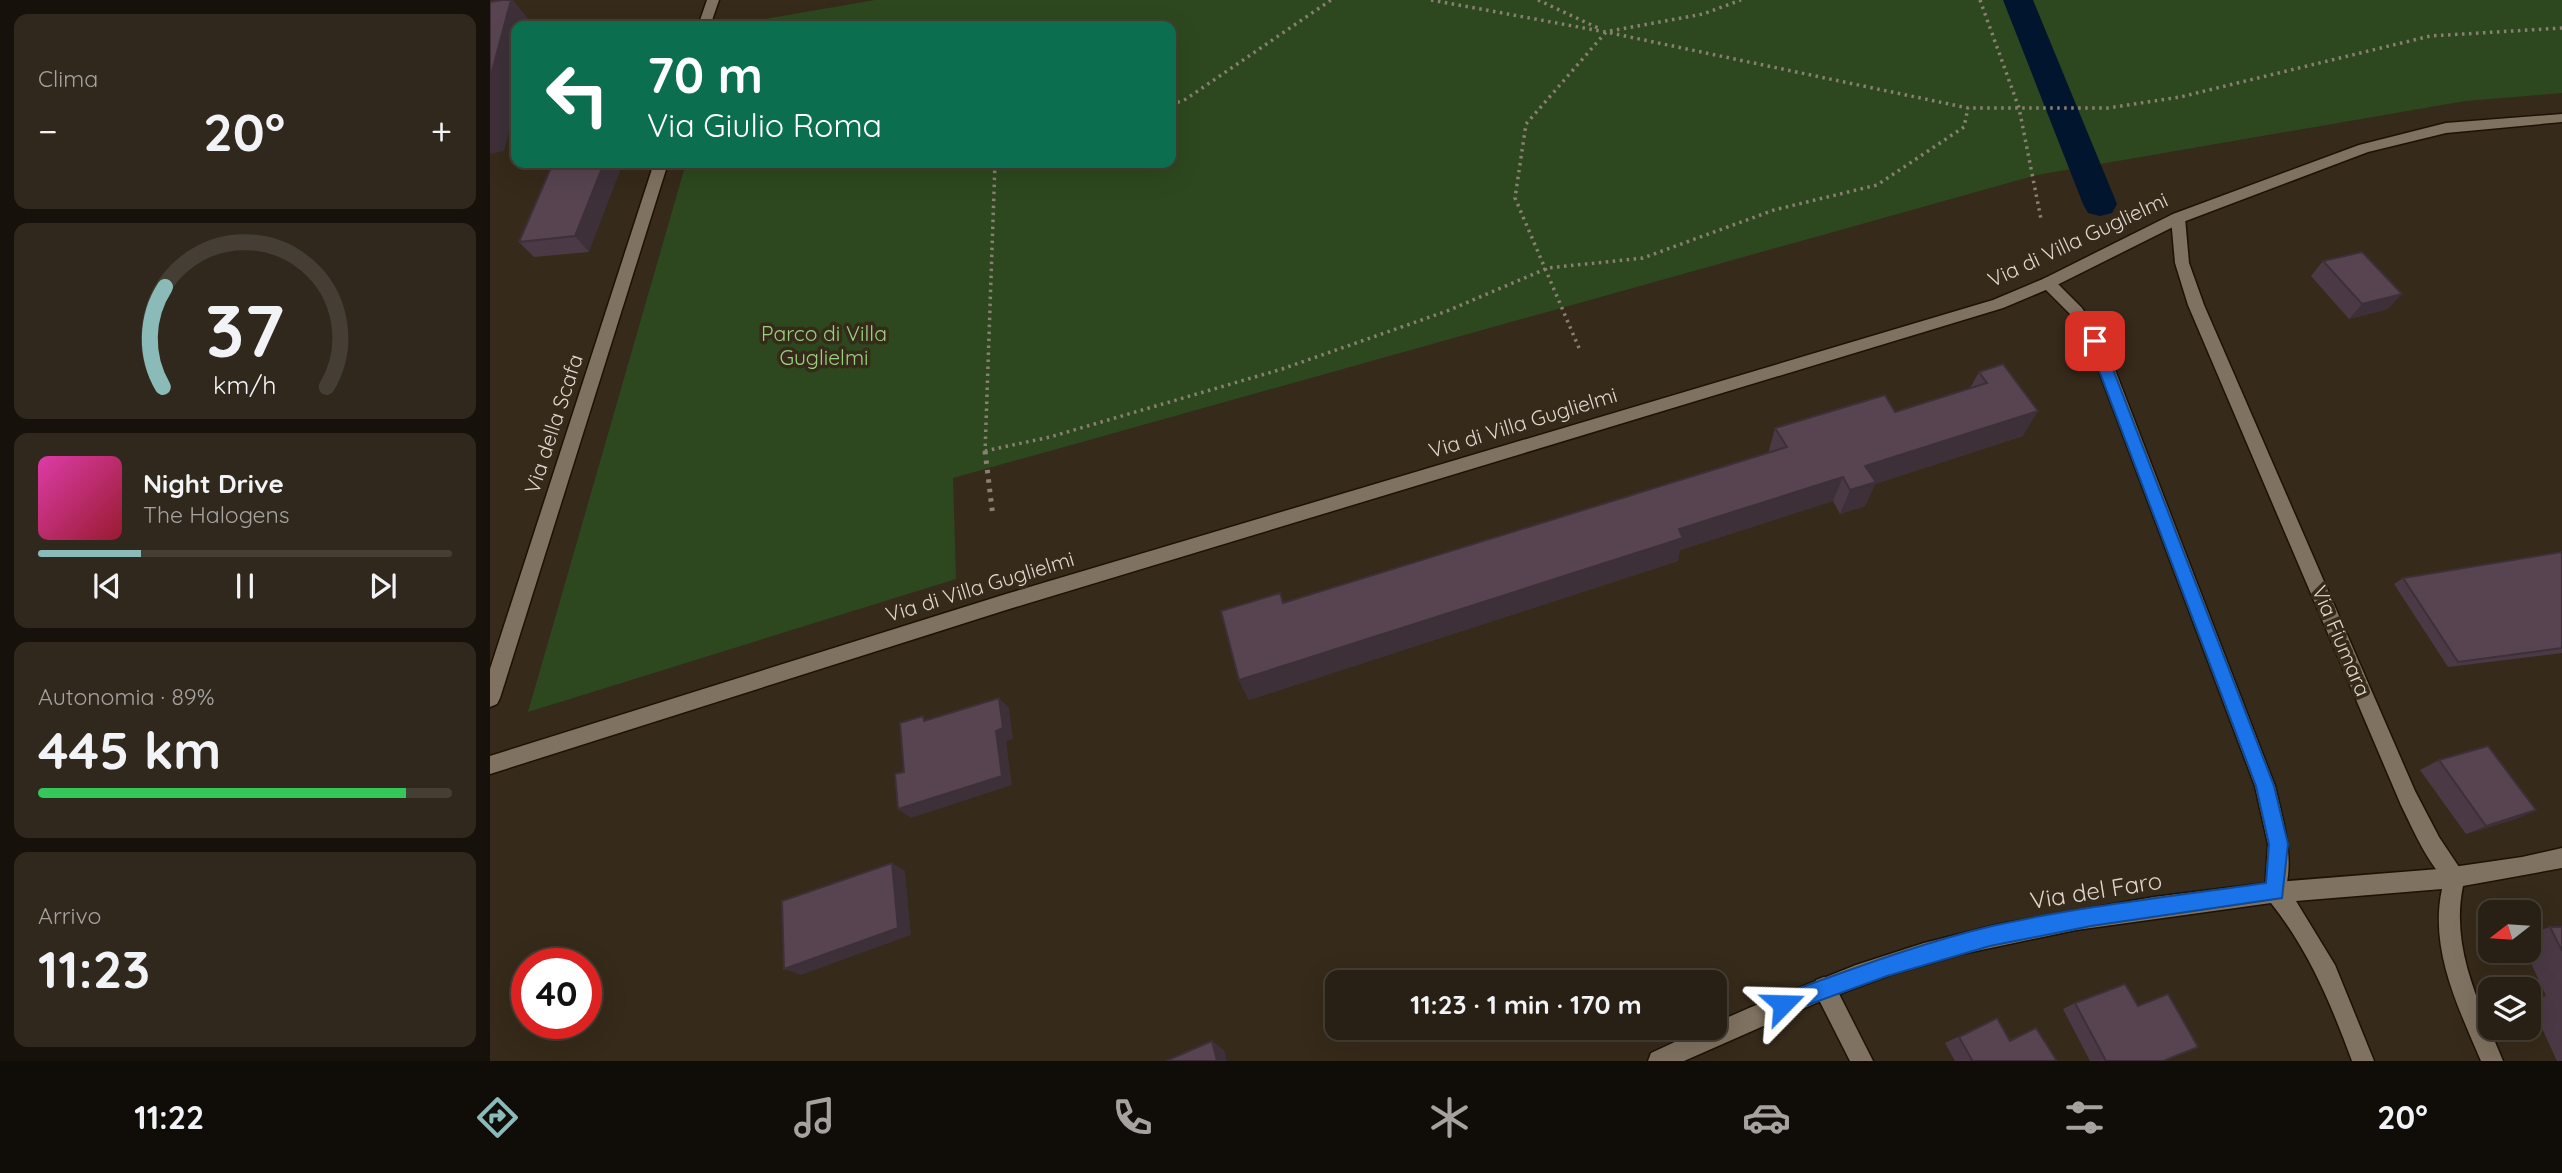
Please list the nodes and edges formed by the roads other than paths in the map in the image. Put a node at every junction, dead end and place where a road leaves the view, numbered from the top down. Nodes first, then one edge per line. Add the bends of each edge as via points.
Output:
1 (713, 0) edge
2 (706, 21) edge
3 (2562, 118) edge
4 (659, 168) edge
5 (2178, 218) junction
6 (2048, 283) junction
7 (490, 698) edge
8 (490, 765) edge
9 (2562, 858) edge
10 (2455, 876) junction
11 (2275, 892) junction
12 (1824, 988) junction
13 (1659, 1061) edge
14 (1862, 1061) edge
15 (2363, 1061) edge
16 (2492, 1061) edge

1 - 2 street
3 - 5 street, Via di Villa Guglielmi via 2455,127 2382,142
4 - 7 street, Via della Scafa
5 - 6 street, Via di Villa Guglielmi
5 - 10 street, Via Fiumara via 2182,263 2196,305 2408,798
6 - 8 street, Via di Villa Guglielmi via 1998,304 1006,602
6 - 11 street via 2077,312 2099,349 2260,774 2278,844
9 - 10 street, Via del Faro
10 - 11 street, Via del Faro
10 - 16 street via 2448,897 2449,940 2464,993
11 - 12 street, Via del Faro via 2059,922 1925,954
11 - 15 street via 2327,967
12 - 13 street, Via del Faro
12 - 14 street

